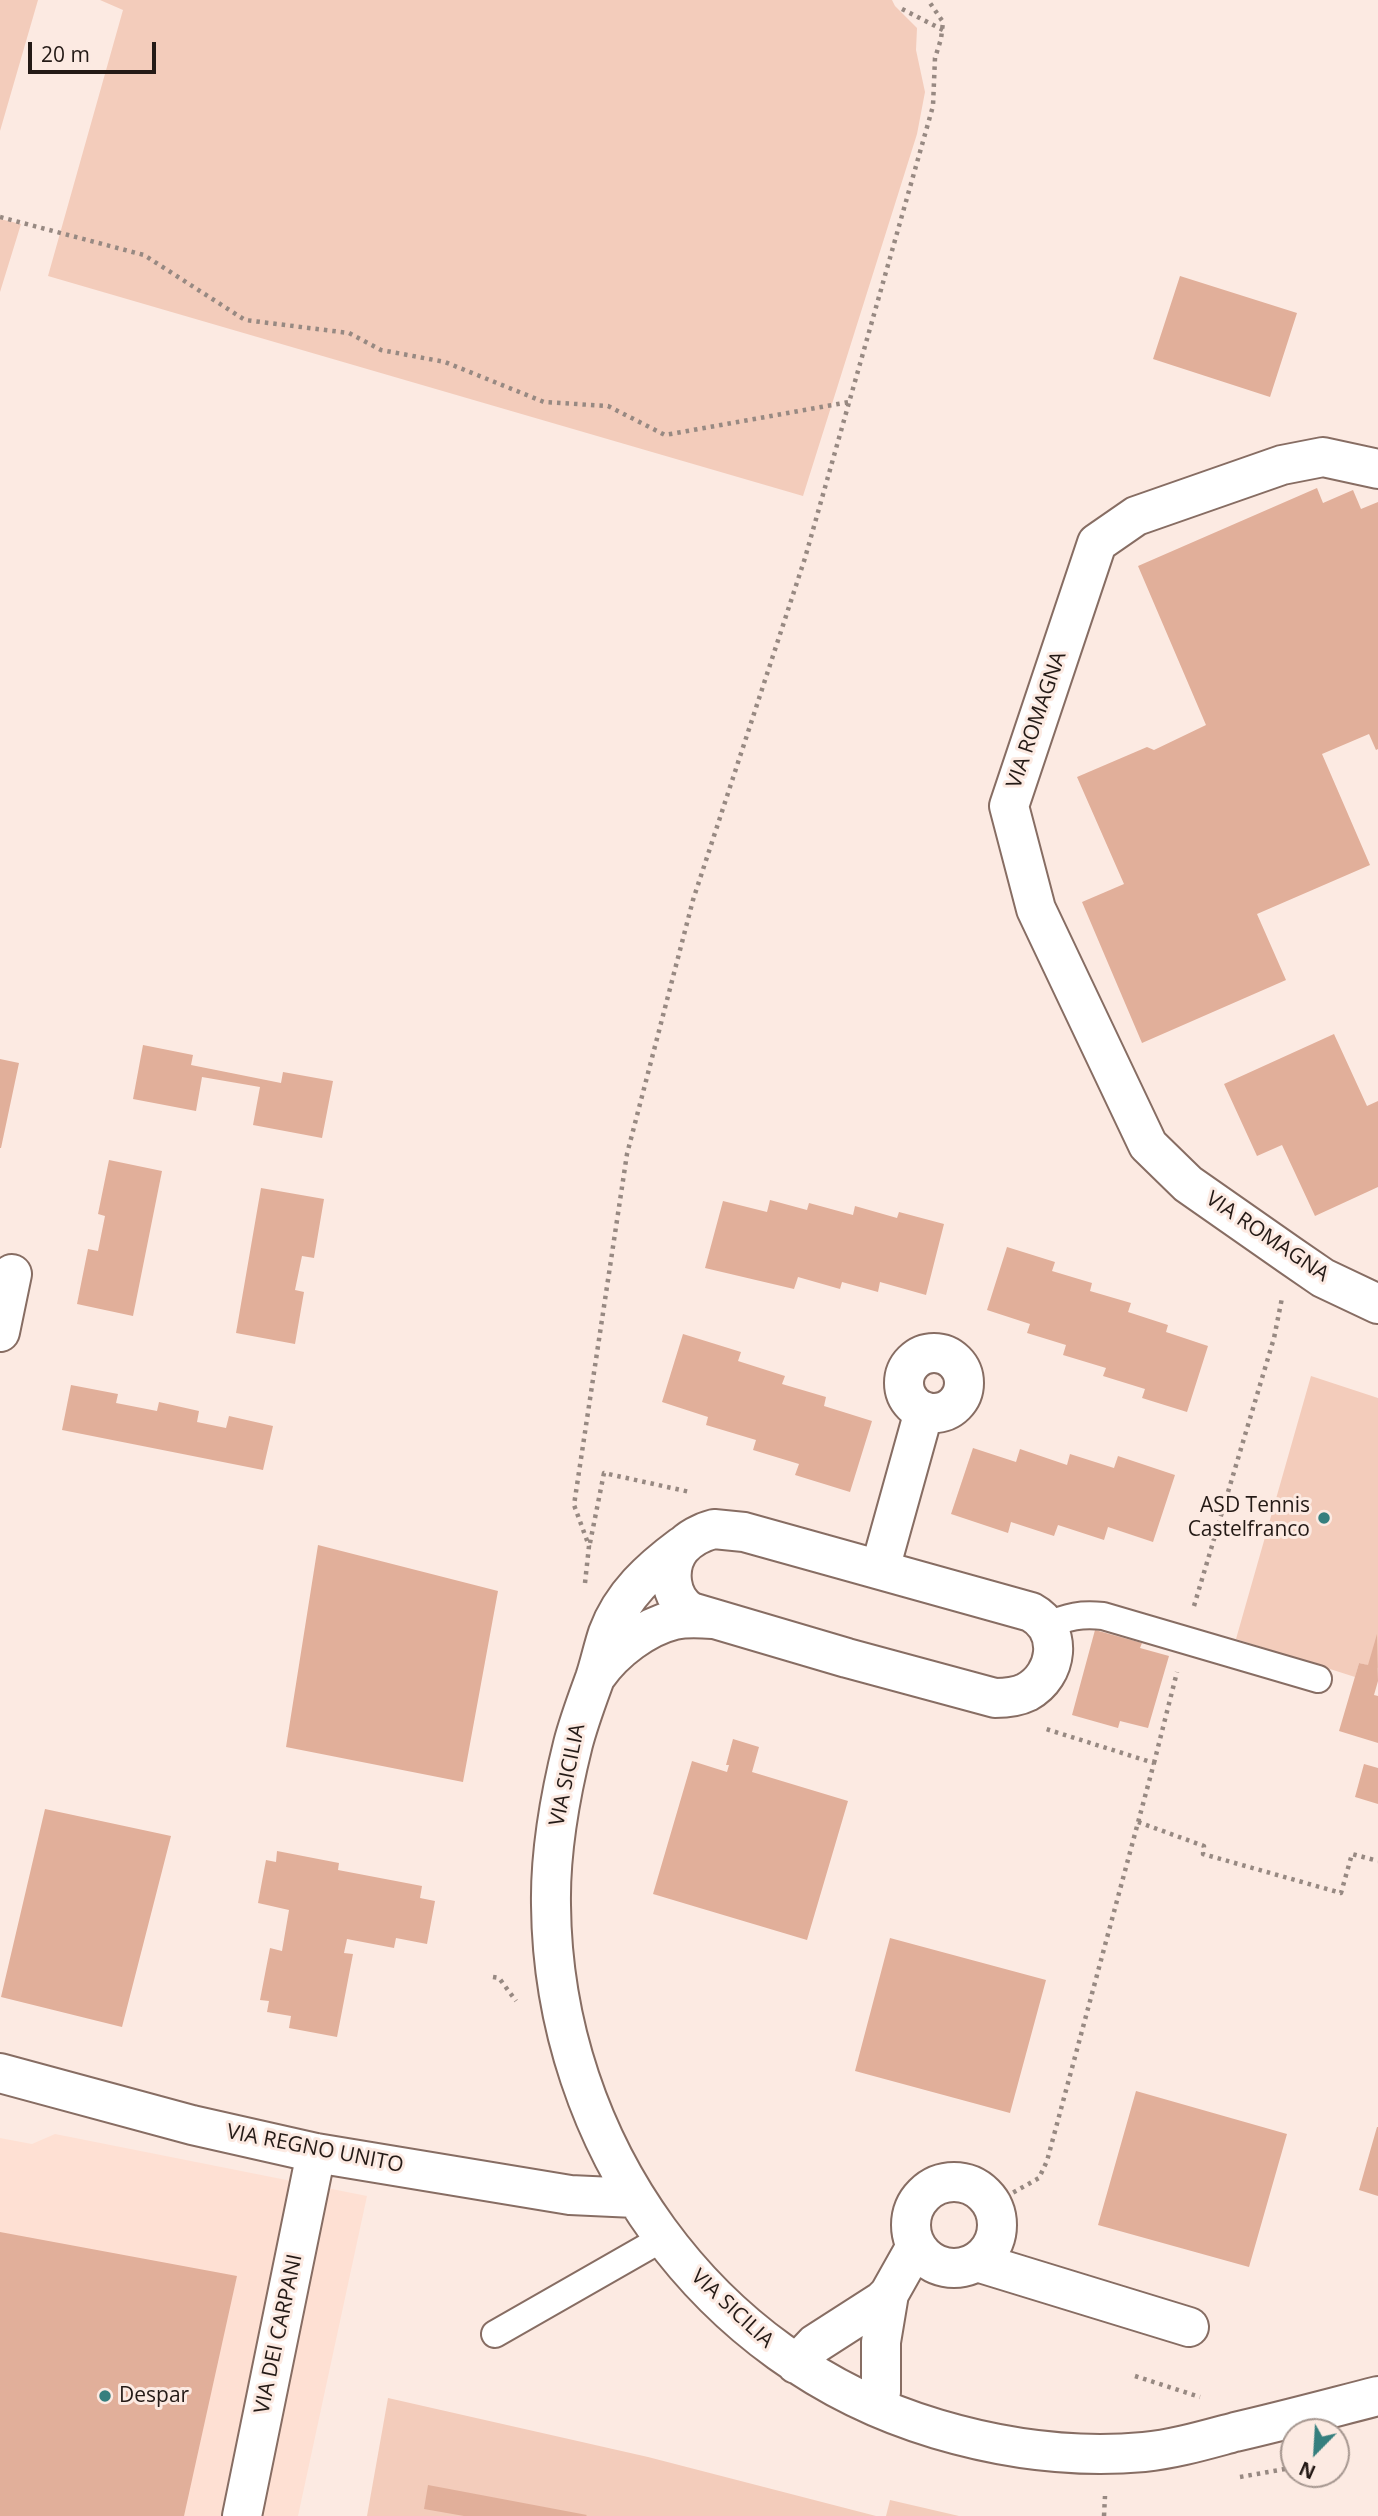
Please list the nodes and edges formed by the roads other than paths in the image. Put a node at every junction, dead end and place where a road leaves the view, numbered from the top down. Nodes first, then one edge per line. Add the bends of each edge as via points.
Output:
1 (1378, 469) edge
2 (12, 1274) dead end
3 (1378, 1304) edge
4 (0, 1332) edge
5 (924, 1411) dead end
6 (682, 1546) junction
7 (880, 1569) junction
8 (713, 1619) junction
9 (1048, 1626) junction
10 (595, 1677) junction
11 (1318, 1679) dead end
12 (0, 2073) edge
13 (316, 2153) junction
14 (635, 2198) junction
15 (663, 2238) junction
16 (916, 2246) junction
17 (976, 2262) junction
18 (889, 2294) junction
19 (1189, 2327) dead end
20 (495, 2334) dead end
21 (796, 2364) junction
22 (1378, 2396) edge
23 (877, 2407) junction
24 (242, 2516) edge

1 - 3 street, VIA ROMAGNA via 1323,457 1282,465 1136,516 1097,543 1009,806 1036,909 1148,1145 1188,1184 1324,1279
2 - 4 street
5 - 7 street
6 - 7 street, VIA SICILIA via 705,1531 731,1529
6 - 8 street, VIA SICILIA via 672,1570 674,1591 685,1608
6 - 10 street, VIA SICILIA via 646,1575 625,1600 607,1636
7 - 9 street, VIA SICILIA via 1021,1609
8 - 9 street, VIA SICILIA via 1002,1698 1027,1692 1042,1679 1053,1655
8 - 10 street, VIA SICILIA via 687,1618 659,1625 620,1650
9 - 11 lane via 1065,1618 1091,1615 1117,1620
10 - 14 street, VIA SICILIA via 583,1706 559,1809 552,1926 562,2014 581,2081 599,2131
12 - 13 street, VIA REGNO UNITO
13 - 14 street, VIA REGNO UNITO via 570,2195
13 - 24 street, VIA DEI CARPANI
14 - 15 street, VIA SICILIA
15 - 20 lane
15 - 21 street, VIA SICILIA via 723,2305
16 - 17 street via 936,2265 964,2267
16 - 17 street via 911,2232 915,2205 936,2186 964,2183 978,2189 991,2205 997,2226 994,2240
16 - 18 street
17 - 19 street
18 - 21 street via 815,2344
18 - 23 street
21 - 23 street, VIA SICILIA
22 - 23 street, VIA SICILIA via 1183,2445 1105,2453 1047,2451 995,2442 938,2429

